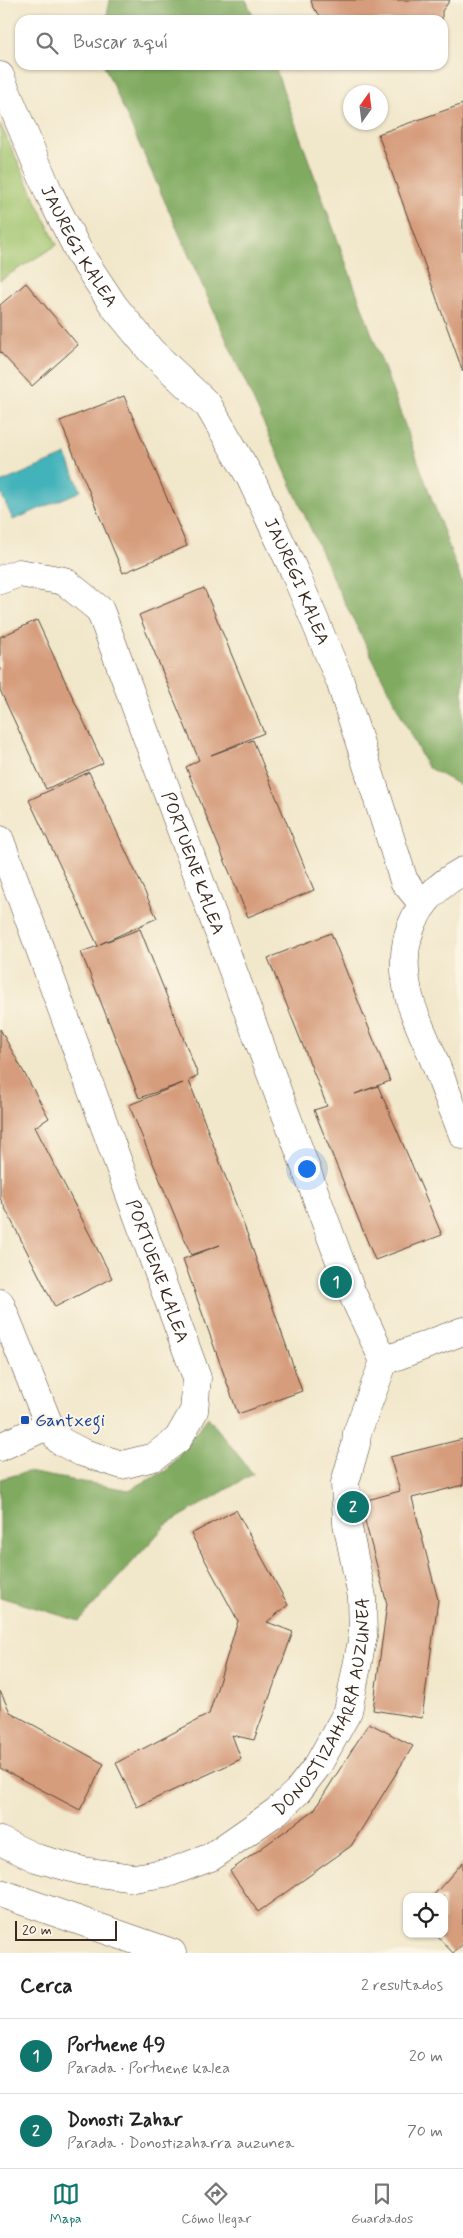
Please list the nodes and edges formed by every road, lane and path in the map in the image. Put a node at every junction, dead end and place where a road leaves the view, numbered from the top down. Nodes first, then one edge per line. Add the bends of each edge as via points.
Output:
1 (0, 76) edge
2 (0, 580) edge
3 (0, 840) edge
4 (463, 871) edge
5 (422, 903) junction
6 (463, 1135) edge
7 (0, 1303) edge
8 (463, 1331) edge
9 (384, 1361) junction
10 (49, 1425) junction
11 (0, 1447) edge
12 (0, 1842) edge
13 (0, 1893) edge
14 (172, 1953) edge

1 - 5 street, JAUREGI KALEA via 49,193 81,256 114,306 151,351 208,405 250,477 340,680 404,881
2 - 9 street, PORTUENE KALEA via 20,573 64,581 100,610 351,1291
3 - 10 street, PORTUENE KALEA via 197,1378 194,1411 178,1439 154,1457 122,1465 81,1452 60,1441
4 - 5 street via 437,887
5 - 6 street via 409,930 405,965 410,1000
7 - 10 street, PORTUENE KALEA
8 - 9 street
9 - 12 street, DONOSTIZAHARRA AUZUNEA via 357,1433 345,1483 346,1523 362,1597 363,1636 348,1711 318,1765 297,1792 277,1811 211,1857 171,1872 134,1878 83,1872 36,1858
10 - 11 street
13 - 14 street

